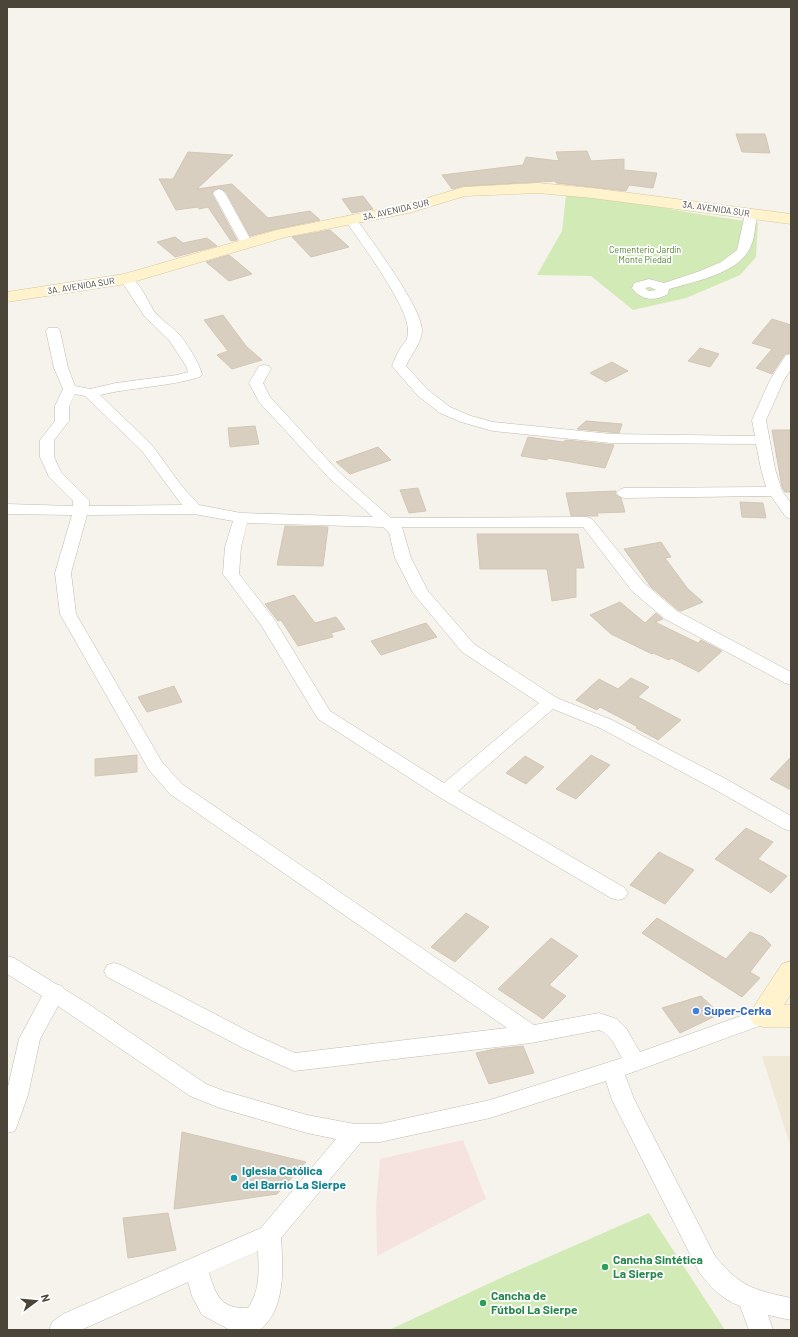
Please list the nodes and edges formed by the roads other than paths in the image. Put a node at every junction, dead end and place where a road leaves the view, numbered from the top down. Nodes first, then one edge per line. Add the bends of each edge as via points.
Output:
1 (218, 193) dead end
2 (751, 214) junction
3 (791, 219) edge
4 (351, 220) junction
5 (247, 244) junction
6 (126, 279) junction
7 (662, 287) dead end
8 (7, 292) edge
9 (27, 294) junction
10 (7, 297) edge
11 (53, 331) dead end
12 (791, 358) edge
13 (264, 369) dead end
14 (70, 389) junction
15 (90, 393) junction
16 (761, 440) junction
17 (776, 491) junction
18 (624, 493) dead end
19 (7, 508) edge
20 (194, 510) junction
21 (81, 511) junction
22 (791, 514) edge
23 (241, 518) junction
24 (388, 522) junction
25 (791, 679) edge
26 (551, 702) junction
27 (445, 792) junction
28 (791, 824) edge
29 (618, 893) dead end
30 (7, 964) edge
31 (114, 970) dead end
32 (791, 971) edge
33 (55, 992) junction
34 (763, 1016) junction
35 (791, 1016) edge
36 (531, 1034) junction
37 (635, 1064) junction
38 (613, 1070) junction
39 (7, 1124) edge
40 (355, 1133) junction
41 (269, 1235) junction
42 (196, 1267) junction
43 (750, 1300) junction
44 (791, 1309) edge
45 (249, 1325) edge
46 (61, 1330) edge
47 (761, 1330) edge

1 - 5 street
2 - 3 street, 3A. AVENIDA SUR
2 - 4 street, 3A. AVENIDA SUR via 645,199 538,188 464,192 409,208
2 - 7 street via 741,253 722,267
4 - 5 street, 3A. AVENIDA SUR
4 - 16 street via 390,278 412,317 415,330 413,343 405,352 399,366 413,385 453,413 476,423 616,439
5 - 6 street, 3A. AVENIDA SUR
6 - 9 street, 3A. AVENIDA SUR
6 - 15 street via 150,314 174,337 193,366 195,374 179,379
8 - 9 street
9 - 10 street, 3A. AVENIDA SUR
11 - 14 street via 58,360
12 - 16 street via 777,380 759,420
13 - 24 street via 256,383 264,399 334,475
14 - 15 street
14 - 21 street via 62,406 62,421 47,440 47,457 54,474 81,500
15 - 20 street via 147,448
16 - 17 street
17 - 18 street
17 - 22 street
19 - 21 street
20 - 21 street
20 - 23 street
21 - 36 street via 63,573 68,614 155,766 176,789
23 - 24 street
23 - 27 street via 233,547 231,574 268,623 324,715
24 - 25 street via 587,522 638,587 671,616
24 - 26 street via 396,530 403,558 421,593 468,648
26 - 27 street
26 - 28 street via 606,724
27 - 29 street
30 - 33 street
31 - 36 street via 250,1042 294,1062
32 - 34 street
33 - 39 street via 30,1039 17,1095
33 - 40 street via 198,1090 220,1099 307,1124
34 - 35 street
34 - 37 street
36 - 37 street via 599,1021 610,1025 619,1034
37 - 38 street
38 - 40 street via 490,1109 380,1133
38 - 43 street via 623,1100 708,1264 718,1279 733,1292
40 - 41 street
41 - 42 street
41 - 45 street via 270,1276 266,1300
42 - 45 street via 204,1296 211,1307 231,1319
42 - 46 street via 72,1322
43 - 44 street
43 - 47 street

